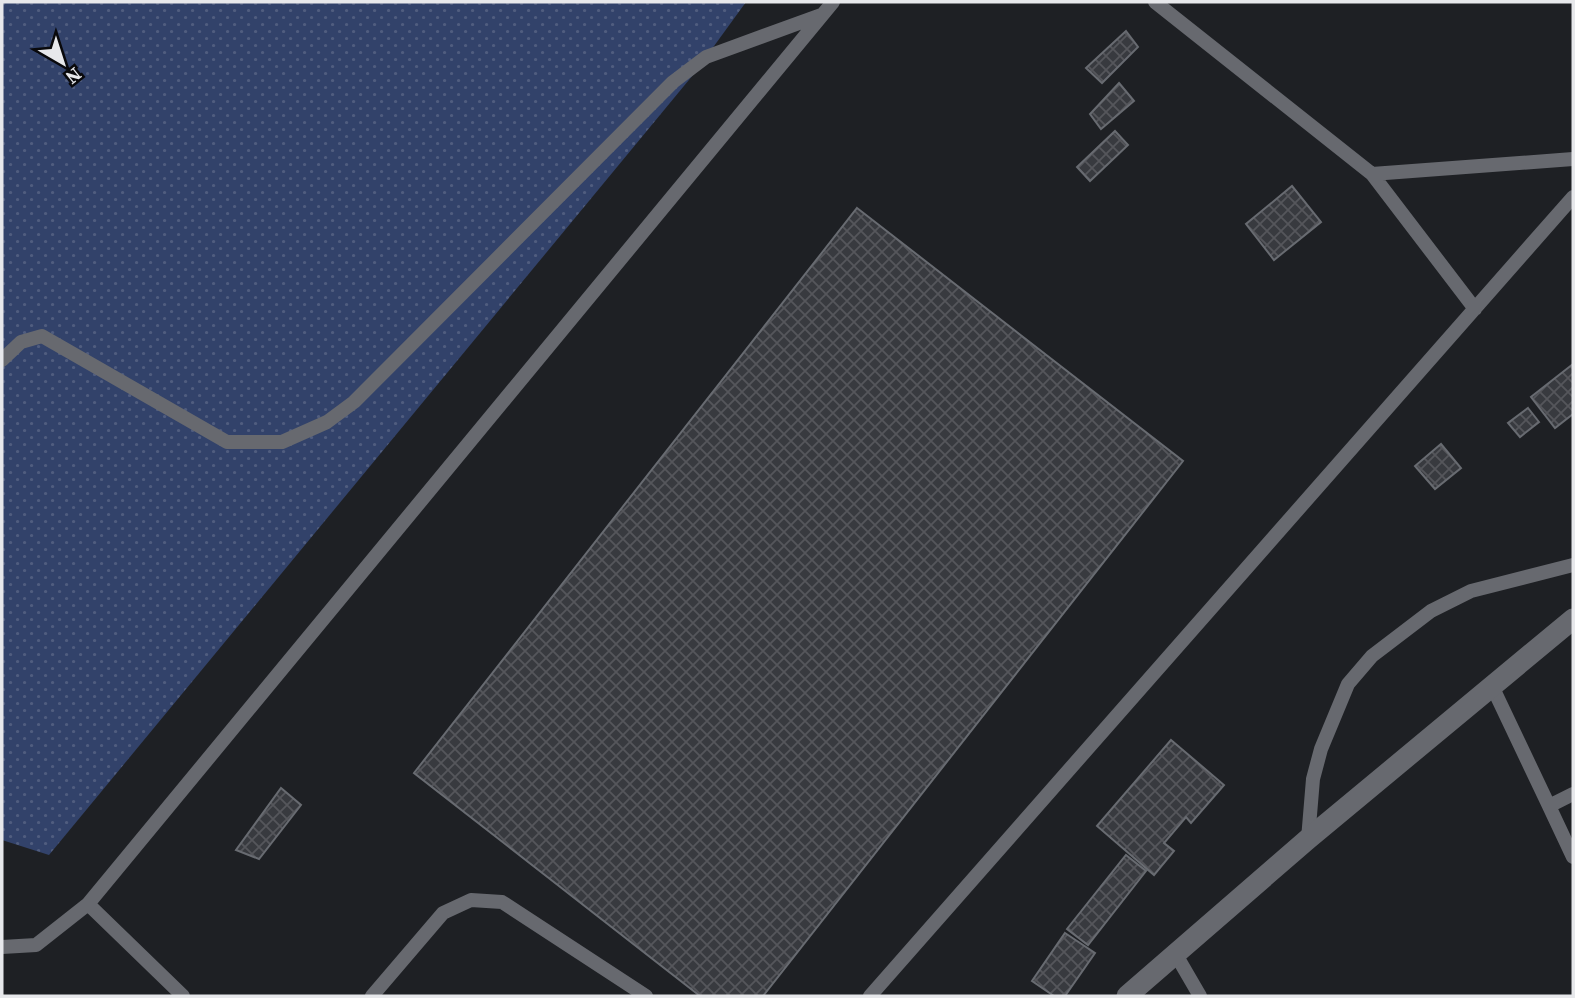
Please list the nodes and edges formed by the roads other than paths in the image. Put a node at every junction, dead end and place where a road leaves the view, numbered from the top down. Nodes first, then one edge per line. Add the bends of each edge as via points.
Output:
1 (833, 2) edge
2 (1155, 2) edge
3 (822, 15) junction
4 (1573, 159) edge
5 (1372, 174) junction
6 (1573, 197) edge
7 (1475, 309) junction
8 (2, 360) edge
9 (1573, 565) edge
10 (1573, 619) edge
11 (1492, 686) junction
12 (1573, 794) edge
13 (1549, 806) junction
14 (1308, 839) junction
15 (1573, 857) edge
16 (88, 904) junction
17 (2, 947) edge
18 (1175, 954) junction
19 (183, 996) edge
20 (372, 996) edge
21 (646, 996) edge
22 (870, 996) edge
23 (1127, 996) edge
24 (1200, 996) edge

1 - 3 lane
2 - 5 lane
3 - 8 lane via 706,57 673,82 354,402 327,422 282,442 227,442 42,336 22,342
3 - 16 lane
4 - 5 lane
5 - 7 lane
6 - 7 lane
7 - 22 lane
9 - 14 lane via 1471,591 1431,611 1372,656 1348,684 1321,749 1313,779
10 - 11 street
11 - 13 lane
11 - 14 street
12 - 13 lane
13 - 15 lane
14 - 18 street
16 - 17 lane via 36,945
16 - 19 lane
18 - 23 street
18 - 24 lane
20 - 21 lane via 443,913 471,900 502,902

